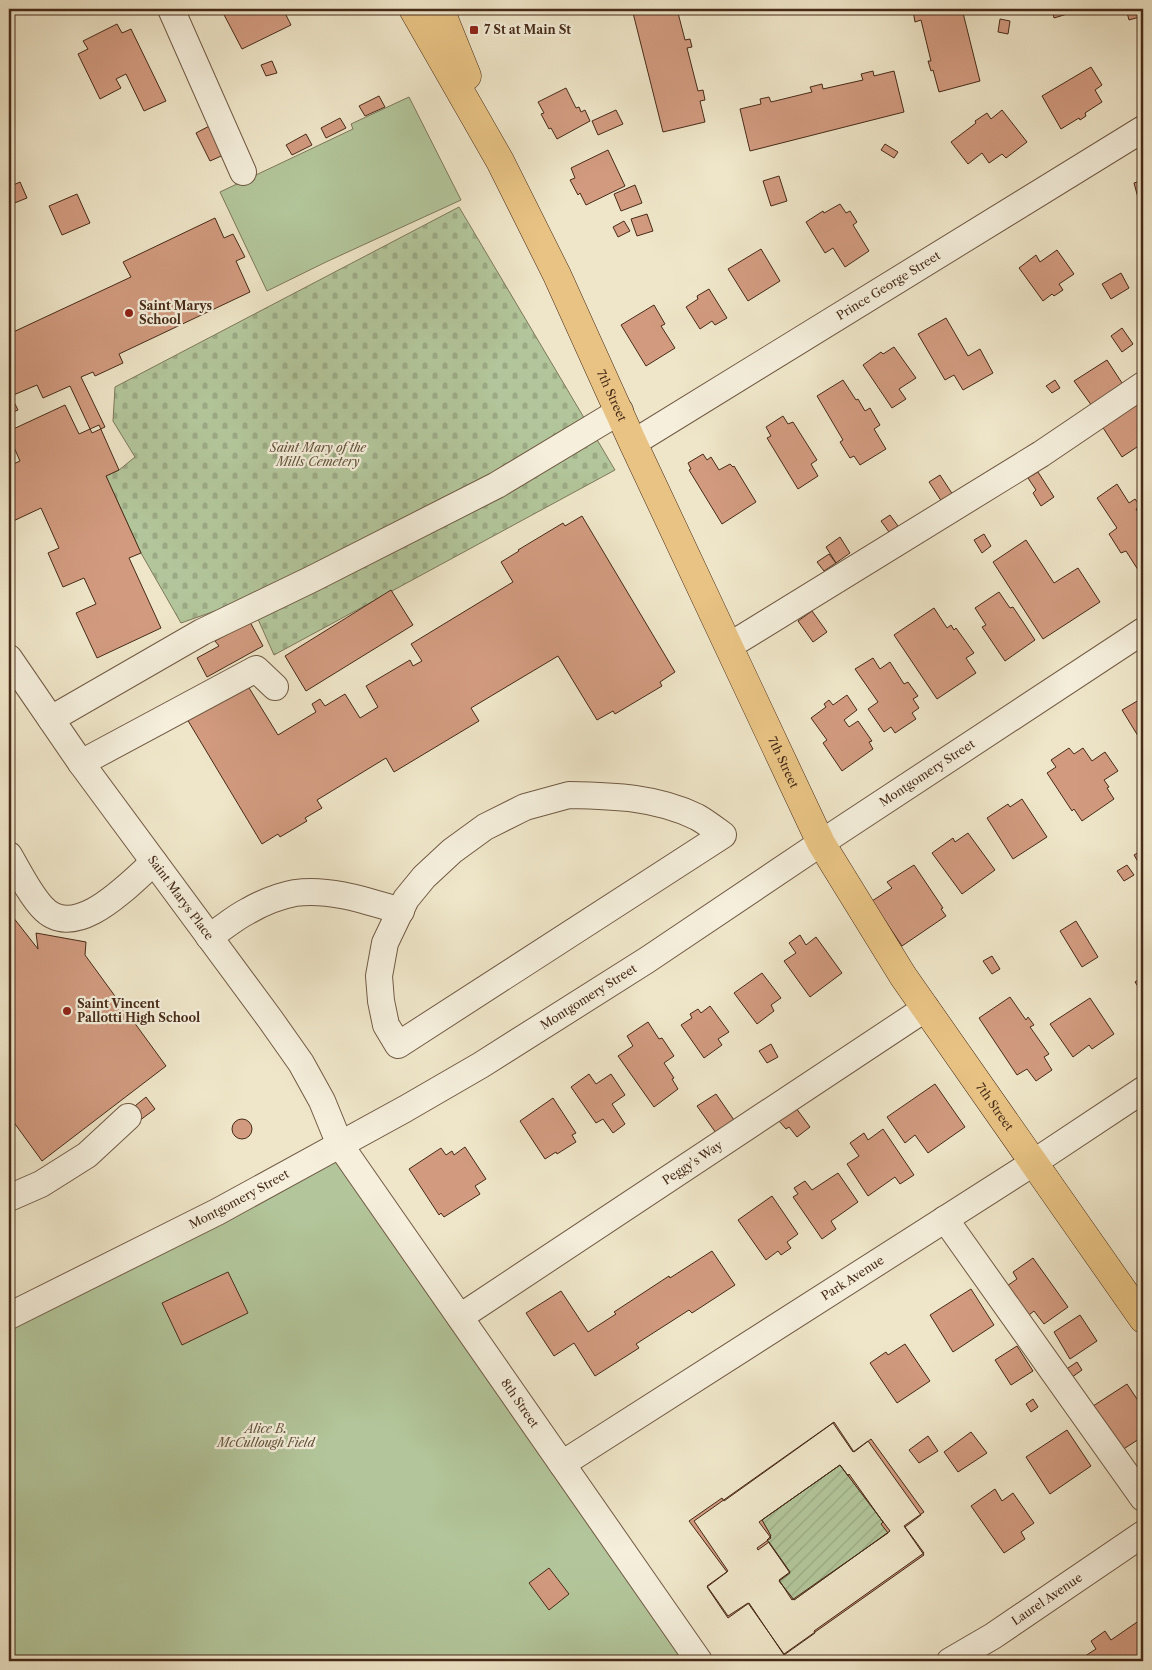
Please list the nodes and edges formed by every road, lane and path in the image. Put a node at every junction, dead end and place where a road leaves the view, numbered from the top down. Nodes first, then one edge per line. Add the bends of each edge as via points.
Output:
1 (171, 9) edge
2 (413, 9) edge
3 (440, 9) edge
4 (1143, 129) edge
5 (500, 161) junction
6 (243, 172) dead end
7 (1143, 385) edge
8 (620, 411) junction
9 (634, 442) junction
10 (1143, 632) edge
11 (729, 646) junction
12 (9, 658) edge
13 (275, 687) dead end
14 (51, 719) junction
15 (81, 763) junction
16 (821, 843) junction
17 (9, 856) edge
18 (154, 862) junction
19 (401, 911) junction
20 (209, 937) junction
21 (926, 1008) junction
22 (1143, 1090) edge
23 (128, 1117) dead end
24 (340, 1145) junction
25 (1033, 1163) junction
26 (9, 1198) edge
27 (945, 1219) junction
28 (9, 1316) edge
29 (460, 1317) junction
30 (1143, 1320) edge
31 (562, 1464) junction
32 (1143, 1498) edge
33 (1143, 1534) edge
34 (699, 1661) edge
35 (950, 1661) edge

1 - 6 street
2 - 5 main road, 7th Street
3 - 5 main road, 7th Street
4 - 9 street, Prince George Street
5 - 8 main road, 7th Street
7 - 11 street via 1042,454
8 - 9 main road, 7th Street
8 - 14 street via 497,485 202,632
9 - 11 main road, 7th Street
10 - 16 street, Montgomery Street
11 - 16 main road, 7th Street
12 - 14 street, Saint Marys Place
13 - 15 street via 256,669
14 - 15 street, Saint Marys Place
15 - 18 street, Saint Marys Place
16 - 21 main road, 7th Street
16 - 24 street, Montgomery Street via 647,960 489,1060
17 - 18 street via 42,907 52,916 64,919 82,917 96,910
18 - 20 street, Saint Marys Place
19 - 19 street via 385,944 379,976 386,1024 398,1045 723,835 698,818 660,802 609,796 569,796 524,806 452,850 424,877 406,899
19 - 20 street via 355,897 318,892 295,893 247,911
20 - 24 street, Saint Marys Place via 300,1063 322,1101
21 - 25 main road, 7th Street
21 - 29 street, Peggy's Way
22 - 25 street, Park Avenue
23 - 26 street via 87,1155 42,1184
24 - 28 street, Montgomery Street via 217,1212
24 - 29 street, 8th Street
25 - 27 street, Park Avenue
25 - 30 main road, 7th Street
27 - 31 street, Park Avenue
27 - 32 street
29 - 31 street, 8th Street
31 - 34 street, 8th Street
33 - 35 street, Laurel Avenue via 993,1636

